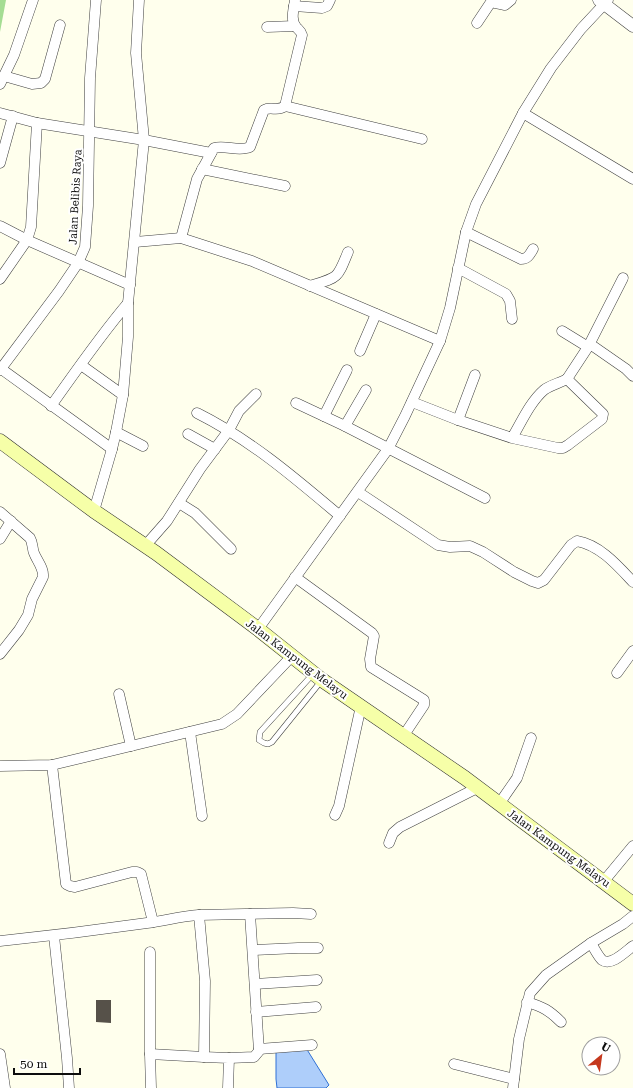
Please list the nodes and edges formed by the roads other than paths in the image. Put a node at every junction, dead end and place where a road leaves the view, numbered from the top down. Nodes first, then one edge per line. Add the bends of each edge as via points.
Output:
1 (33, 0) edge
2 (96, 0) edge
3 (139, 0) edge
4 (330, 0) edge
5 (511, 0) edge
6 (603, 1) edge
7 (294, 3) edge
8 (477, 23) dead end
9 (60, 25) dead end
10 (295, 26) junction
11 (633, 26) edge
12 (267, 27) dead end
13 (2, 80) edge
14 (285, 106) junction
15 (0, 112) edge
16 (523, 113) junction
17 (12, 116) junction
18 (37, 124) junction
19 (90, 133) junction
20 (422, 139) dead end
21 (144, 140) junction
22 (211, 153) junction
23 (0, 163) edge
24 (202, 169) junction
25 (633, 178) edge
26 (285, 186) dead end
27 (0, 226) edge
28 (466, 232) junction
29 (181, 238) junction
30 (27, 240) junction
31 (134, 242) junction
32 (533, 249) dead end
33 (348, 252) dead end
34 (78, 263) junction
35 (458, 268) junction
36 (0, 278) edge
37 (623, 278) dead end
38 (130, 285) junction
39 (310, 286) junction
40 (128, 303) junction
41 (376, 314) junction
42 (512, 319) dead end
43 (562, 331) dead end
44 (440, 341) junction
45 (589, 345) junction
46 (360, 351) dead end
47 (81, 365) junction
48 (0, 369) edge
49 (347, 370) dead end
50 (475, 375) dead end
51 (633, 376) edge
52 (567, 379) junction
53 (366, 390) dead end
54 (256, 394) dead end
55 (123, 395) junction
56 (412, 402) junction
57 (296, 403) dead end
58 (51, 406) junction
59 (197, 413) dead end
60 (324, 416) junction
61 (458, 420) junction
62 (345, 426) junction
63 (229, 430) junction
64 (116, 432) junction
65 (188, 434) dead end
66 (512, 438) junction
67 (0, 441) edge
68 (143, 446) dead end
69 (112, 449) junction
70 (215, 449) junction
71 (388, 449) junction
72 (358, 492) junction
73 (485, 498) dead end
74 (179, 503) junction
75 (94, 511) junction
76 (0, 512) edge
77 (340, 516) junction
78 (11, 521) junction
79 (0, 539) edge
80 (145, 546) junction
81 (231, 549) dead end
82 (295, 577) junction
83 (633, 582) edge
84 (258, 629) junction
85 (633, 651) edge
86 (0, 654) edge
87 (292, 656) junction
88 (617, 673) dead end
89 (318, 677) junction
90 (119, 694) dead end
91 (361, 706) junction
92 (190, 732) junction
93 (404, 735) junction
94 (531, 738) dead end
95 (131, 746) junction
96 (52, 765) junction
97 (0, 766) edge
98 (479, 788) junction
99 (499, 804) junction
100 (335, 815) dead end
101 (202, 816) dead end
102 (389, 843) dead end
103 (633, 846) edge
104 (604, 881) junction
105 (633, 904) edge
106 (250, 914) junction
107 (311, 914) dead end
108 (199, 915) junction
109 (633, 916) edge
110 (153, 922) junction
111 (54, 936) junction
112 (0, 941) edge
113 (591, 943) junction
114 (633, 946) edge
115 (318, 948) dead end
116 (253, 950) junction
117 (150, 952) dead end
118 (317, 980) dead end
119 (255, 984) junction
120 (528, 1002) junction
121 (316, 1007) dead end
122 (256, 1012) junction
123 (560, 1022) dead end
124 (312, 1045) dead end
125 (259, 1049) junction
126 (0, 1054) edge
127 (150, 1054) junction
128 (204, 1057) junction
129 (229, 1058) junction
130 (454, 1064) dead end
131 (513, 1083) edge
132 (6, 1088) edge
133 (69, 1088) edge
134 (152, 1088) edge
135 (228, 1088) edge

1 - 13 street via 14,55
2 - 19 street, Jalan Belibis Raya via 90,78
3 - 21 street via 136,54
4 - 7 street via 327,6 322,8
5 - 8 street via 505,5 492,2
6 - 11 street
6 - 16 street via 552,68
7 - 10 street
9 - 13 street via 45,79 41,84
10 - 12 street
10 - 14 street via 302,35
14 - 20 street
14 - 22 street via 278,110 264,110 250,147 219,147 214,148
15 - 17 street
16 - 25 street
16 - 28 street via 476,204
17 - 18 street
17 - 23 street
18 - 19 street
18 - 30 street via 31,227
19 - 21 street
19 - 34 street, Jalan Belibis Raya via 86,243
21 - 22 street
21 - 31 street
22 - 24 street
24 - 26 street
24 - 29 street via 191,198
27 - 30 street
28 - 32 street via 521,259 529,257
28 - 35 street
29 - 31 street
29 - 39 street via 252,261
30 - 34 street
30 - 36 street
31 - 38 street
33 - 39 street via 339,274
34 - 38 street
34 - 48 street, Jalan Belibis Raya
35 - 42 street via 506,294 510,301
35 - 44 street
37 - 45 street
38 - 40 street
39 - 41 street
40 - 47 street
40 - 55 street
41 - 44 street
41 - 46 street
43 - 45 street
44 - 56 street
45 - 51 street
45 - 52 street
47 - 55 street
47 - 58 street
48 - 58 street
49 - 60 street
50 - 61 street
52 - 66 street via 542,392
52 - 66 street via 603,414 602,419 563,448
53 - 62 street
54 - 63 street via 239,411
55 - 64 street
56 - 61 street
56 - 71 street
57 - 60 street
58 - 69 street
59 - 63 street
60 - 62 street
61 - 66 street
62 - 71 street
63 - 70 street
63 - 77 street via 287,471
64 - 68 street
64 - 69 street
65 - 70 street
67 - 75 main road, Jalan Kampung Melayu
69 - 75 street
70 - 74 street
71 - 72 street
71 - 73 street
72 - 77 street
72 - 83 street via 438,545 470,546 538,583 544,580 577,541 584,542 610,559
74 - 80 street
74 - 81 street via 195,513
75 - 80 main road, Jalan Kampung Melayu
76 - 78 street
77 - 82 street
78 - 79 street
78 - 86 street via 30,538 44,577 32,599 28,615
80 - 84 main road, Jalan Kampung Melayu
82 - 84 street
82 - 93 street via 372,633 374,636 371,667 424,700 424,705
84 - 87 main road, Jalan Kampung Melayu
85 - 88 street
87 - 89 main road, Jalan Kampung Melayu
87 - 92 street via 237,714 222,724
89 - 89 lane via 260,732 259,740 268,744 272,742
89 - 91 main road, Jalan Kampung Melayu
90 - 95 street
91 - 93 main road, Jalan Kampung Melayu
91 - 100 street
92 - 95 street
92 - 101 street
93 - 98 main road, Jalan Kampung Melayu
94 - 99 street via 517,778
95 - 96 street
96 - 97 street
96 - 110 street via 66,884 75,887 137,872 141,874
98 - 99 main road, Jalan Kampung Melayu
98 - 102 street via 400,827 393,833
99 - 104 main road, Jalan Kampung Melayu
103 - 104 street
104 - 105 main road, Jalan Kampung Melayu
106 - 107 street
106 - 108 street
106 - 116 street
108 - 110 street
108 - 128 street via 205,981
109 - 113 street
110 - 111 street
111 - 112 street
111 - 133 street
113 - 114 street via 603,960 608,962
113 - 120 street via 546,975 530,993
115 - 116 street
116 - 119 street
117 - 127 street
118 - 119 street
119 - 122 street
120 - 123 street via 543,1007
120 - 131 street via 519,1039
121 - 122 street
122 - 125 street
124 - 125 street
125 - 129 street via 254,1057
126 - 132 street
127 - 128 street
127 - 134 street
128 - 129 street
129 - 135 street
130 - 131 street

